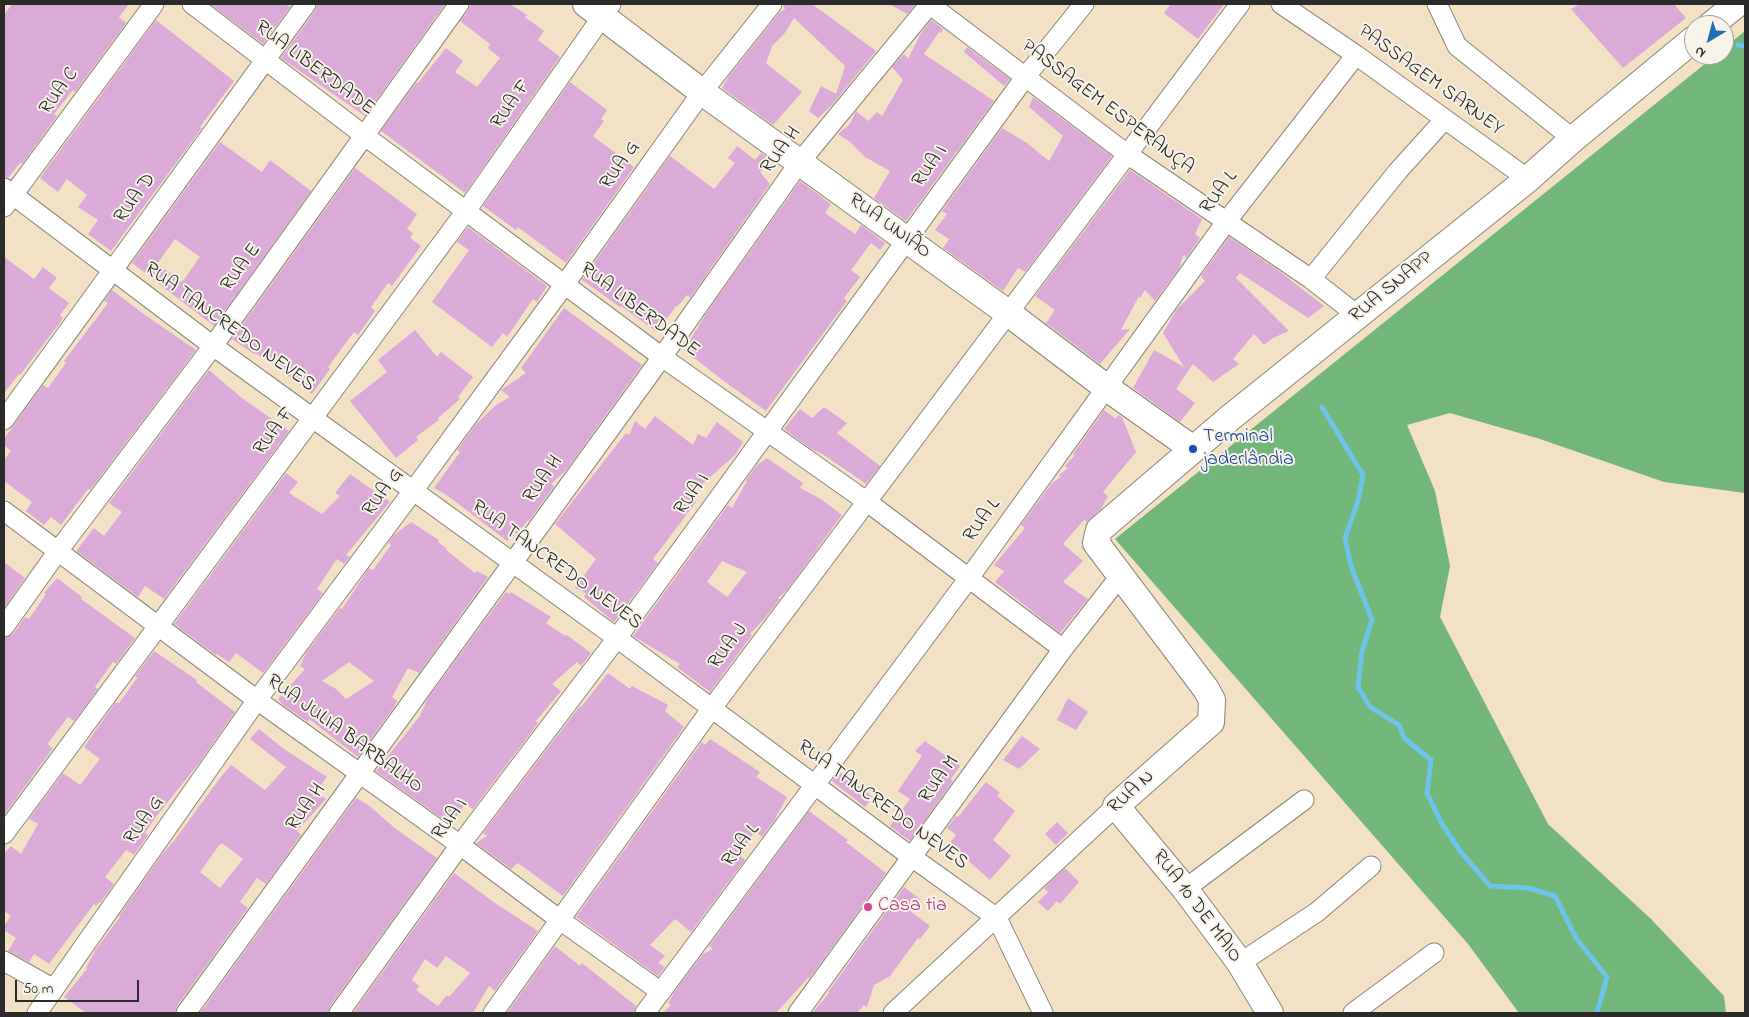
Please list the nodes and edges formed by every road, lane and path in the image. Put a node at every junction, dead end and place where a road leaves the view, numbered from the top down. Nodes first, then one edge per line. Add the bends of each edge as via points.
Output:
1 (154, 4) edge
2 (192, 4) edge
3 (306, 4) edge
4 (459, 4) edge
5 (772, 4) edge
6 (929, 4) edge
7 (1084, 4) edge
8 (1240, 4) edge
9 (1281, 4) edge
10 (1438, 4) edge
11 (1737, 4) edge
12 (599, 8) edge
13 (1723, 15) edge
14 (1684, 47) edge
15 (1356, 55) junction
16 (265, 59) junction
17 (1026, 76) junction
18 (702, 92) junction
19 (1445, 118) junction
20 (365, 136) junction
21 (1573, 139) junction
22 (1127, 154) junction
23 (799, 163) junction
24 (1528, 179) junction
25 (7, 196) edge
26 (466, 211) junction
27 (1226, 222) junction
28 (905, 239) junction
29 (112, 270) junction
30 (1311, 279) junction
31 (565, 284) junction
32 (1008, 312) junction
33 (1357, 315) junction
34 (213, 346) junction
35 (662, 357) junction
36 (1107, 388) junction
37 (314, 418) junction
38 (4, 420) edge
39 (767, 431) junction
40 (1193, 449) junction
41 (413, 492) junction
42 (866, 502) junction
43 (4, 512) edge
44 (1096, 541) joint
45 (58, 551) junction
46 (512, 562) junction
47 (1120, 575) junction
48 (969, 578) junction
49 (4, 627) edge
50 (158, 627) junction
51 (617, 638) junction
52 (1063, 649) junction
53 (257, 700) junction
54 (712, 708) junction
55 (360, 774) junction
56 (816, 786) junction
57 (1304, 800) dead end
58 (1116, 806) junction
59 (4, 834) edge
60 (460, 845) junction
61 (913, 858) junction
62 (1372, 866) dead end
63 (1185, 889) junction
64 (997, 918) junction
65 (560, 920) junction
66 (1434, 953) dead end
67 (4, 962) edge
68 (1240, 963) junction
69 (54, 989) junction
70 (660, 992) junction
71 (42, 1012) edge
72 (186, 1013) edge
73 (339, 1013) edge
74 (493, 1013) edge
75 (645, 1013) edge
76 (798, 1013) edge
77 (893, 1013) edge
78 (1043, 1013) edge
79 (1270, 1013) edge
80 (1353, 1013) edge

1 - 25 street, RUA C
2 - 16 street, RUA LIBERDADE
3 - 16 street, RUA D
4 - 20 street, RUA E
5 - 18 street, RUA G
6 - 17 street, PASSAGEM ESPERANÇA
6 - 23 street, RUA H
7 - 17 street, RUA I
8 - 22 street
9 - 15 street, PASSAGEM SARNEY
10 - 21 street via 1457,46
11 - 13 main road
12 - 18 main road, RUA UNIÃO
12 - 26 street, RUA F
14 - 21 main road, RUA SNAPP
15 - 19 street, PASSAGEM SARNEY
15 - 27 street, RUA L
16 - 20 street, RUA LIBERDADE
16 - 29 street, RUA D
17 - 22 street, PASSAGEM ESPERANÇA
17 - 28 street, RUA I
18 - 23 main road, RUA UNIÃO
18 - 31 street, RUA G
19 - 24 street, PASSAGEM SARNEY
19 - 30 street
20 - 26 street, RUA LIBERDADE
20 - 34 street, RUA E
21 - 24 main road, RUA SNAPP
22 - 27 street, PASSAGEM ESPERANÇA
22 - 32 street
23 - 28 main road, RUA UNIÃO
23 - 35 street, RUA H
24 - 33 main road, RUA SNAPP
25 - 29 street, RUA TANCREDO NEVES
26 - 31 street, RUA LIBERDADE
26 - 37 street, RUA F
27 - 30 street, PASSAGEM ESPERANÇA
27 - 36 street, RUA L
28 - 32 main road, RUA UNIÃO
28 - 39 street, RUA I
29 - 34 street, RUA TANCREDO NEVES
29 - 38 street, RUA D
30 - 33 street, PASSAGEM ESPERANÇA
31 - 35 street, RUA LIBERDADE
31 - 41 street, RUA G
32 - 36 main road, RUA UNIÃO
32 - 42 street, RUA J
33 - 40 main road, RUA SNAPP
34 - 37 street, RUA TANCREDO NEVES
34 - 45 street, RUA E
35 - 39 street, RUA LIBERDADE
35 - 46 street, RUA H
36 - 40 main road, RUA UNIÃO
36 - 48 street, RUA L
37 - 41 street, RUA TANCREDO NEVES
37 - 50 street, RUA F
39 - 42 street, RUA LIBERDADE
39 - 51 street, RUA I
40 - 44 main road, RUA SNAPP via 1099,530
41 - 46 street, RUA TANCREDO NEVES
41 - 53 street, RUA G
42 - 48 street, RUA LIBERDADE
42 - 54 street, RUA J
43 - 45 street, RUA JULIA BARBALHO
44 - 47 main road, RUA N
45 - 49 street, RUA E
45 - 50 street, RUA JULIA BARBALHO
46 - 51 street, RUA TANCREDO NEVES
46 - 55 street, RUA H
47 - 52 street, RUA M
47 - 58 main road, RUA N via 1212,700 1211,722
48 - 52 street, RUA LIBERDADE
48 - 56 street, RUA L
50 - 53 street, RUA JULIA BARBALHO
50 - 59 street, RUA F
51 - 54 street, RUA TANCREDO NEVES
51 - 60 street, RUA I
52 - 61 street, RUA M
53 - 55 street, RUA JULIA BARBALHO
53 - 69 street, RUA G
54 - 56 street, RUA TANCREDO NEVES
54 - 65 street, RUA J
55 - 60 street, RUA JULIA BARBALHO
55 - 72 street, RUA H
56 - 61 street, RUA TANCREDO NEVES
56 - 70 street, RUA L
57 - 63 street
58 - 63 main road, RUA 10 DE MAIO
58 - 64 street, RUA N
60 - 65 street, RUA JULIA BARBALHO
60 - 73 street, RUA I
61 - 64 street, RUA TANCREDO NEVES
61 - 76 street, RUA M
62 - 68 street via 1317,912
63 - 68 main road, RUA 10 DE MAIO
64 - 77 street, RUA N
64 - 78 street, RUA TANCREDO NEVES
65 - 70 street, RUA JULIA BARBALHO
65 - 74 street, RUA J
66 - 80 street
67 - 69 street
68 - 79 main road, RUA 10 DE MAIO
69 - 71 street, RUA G
70 - 75 street, RUA L

